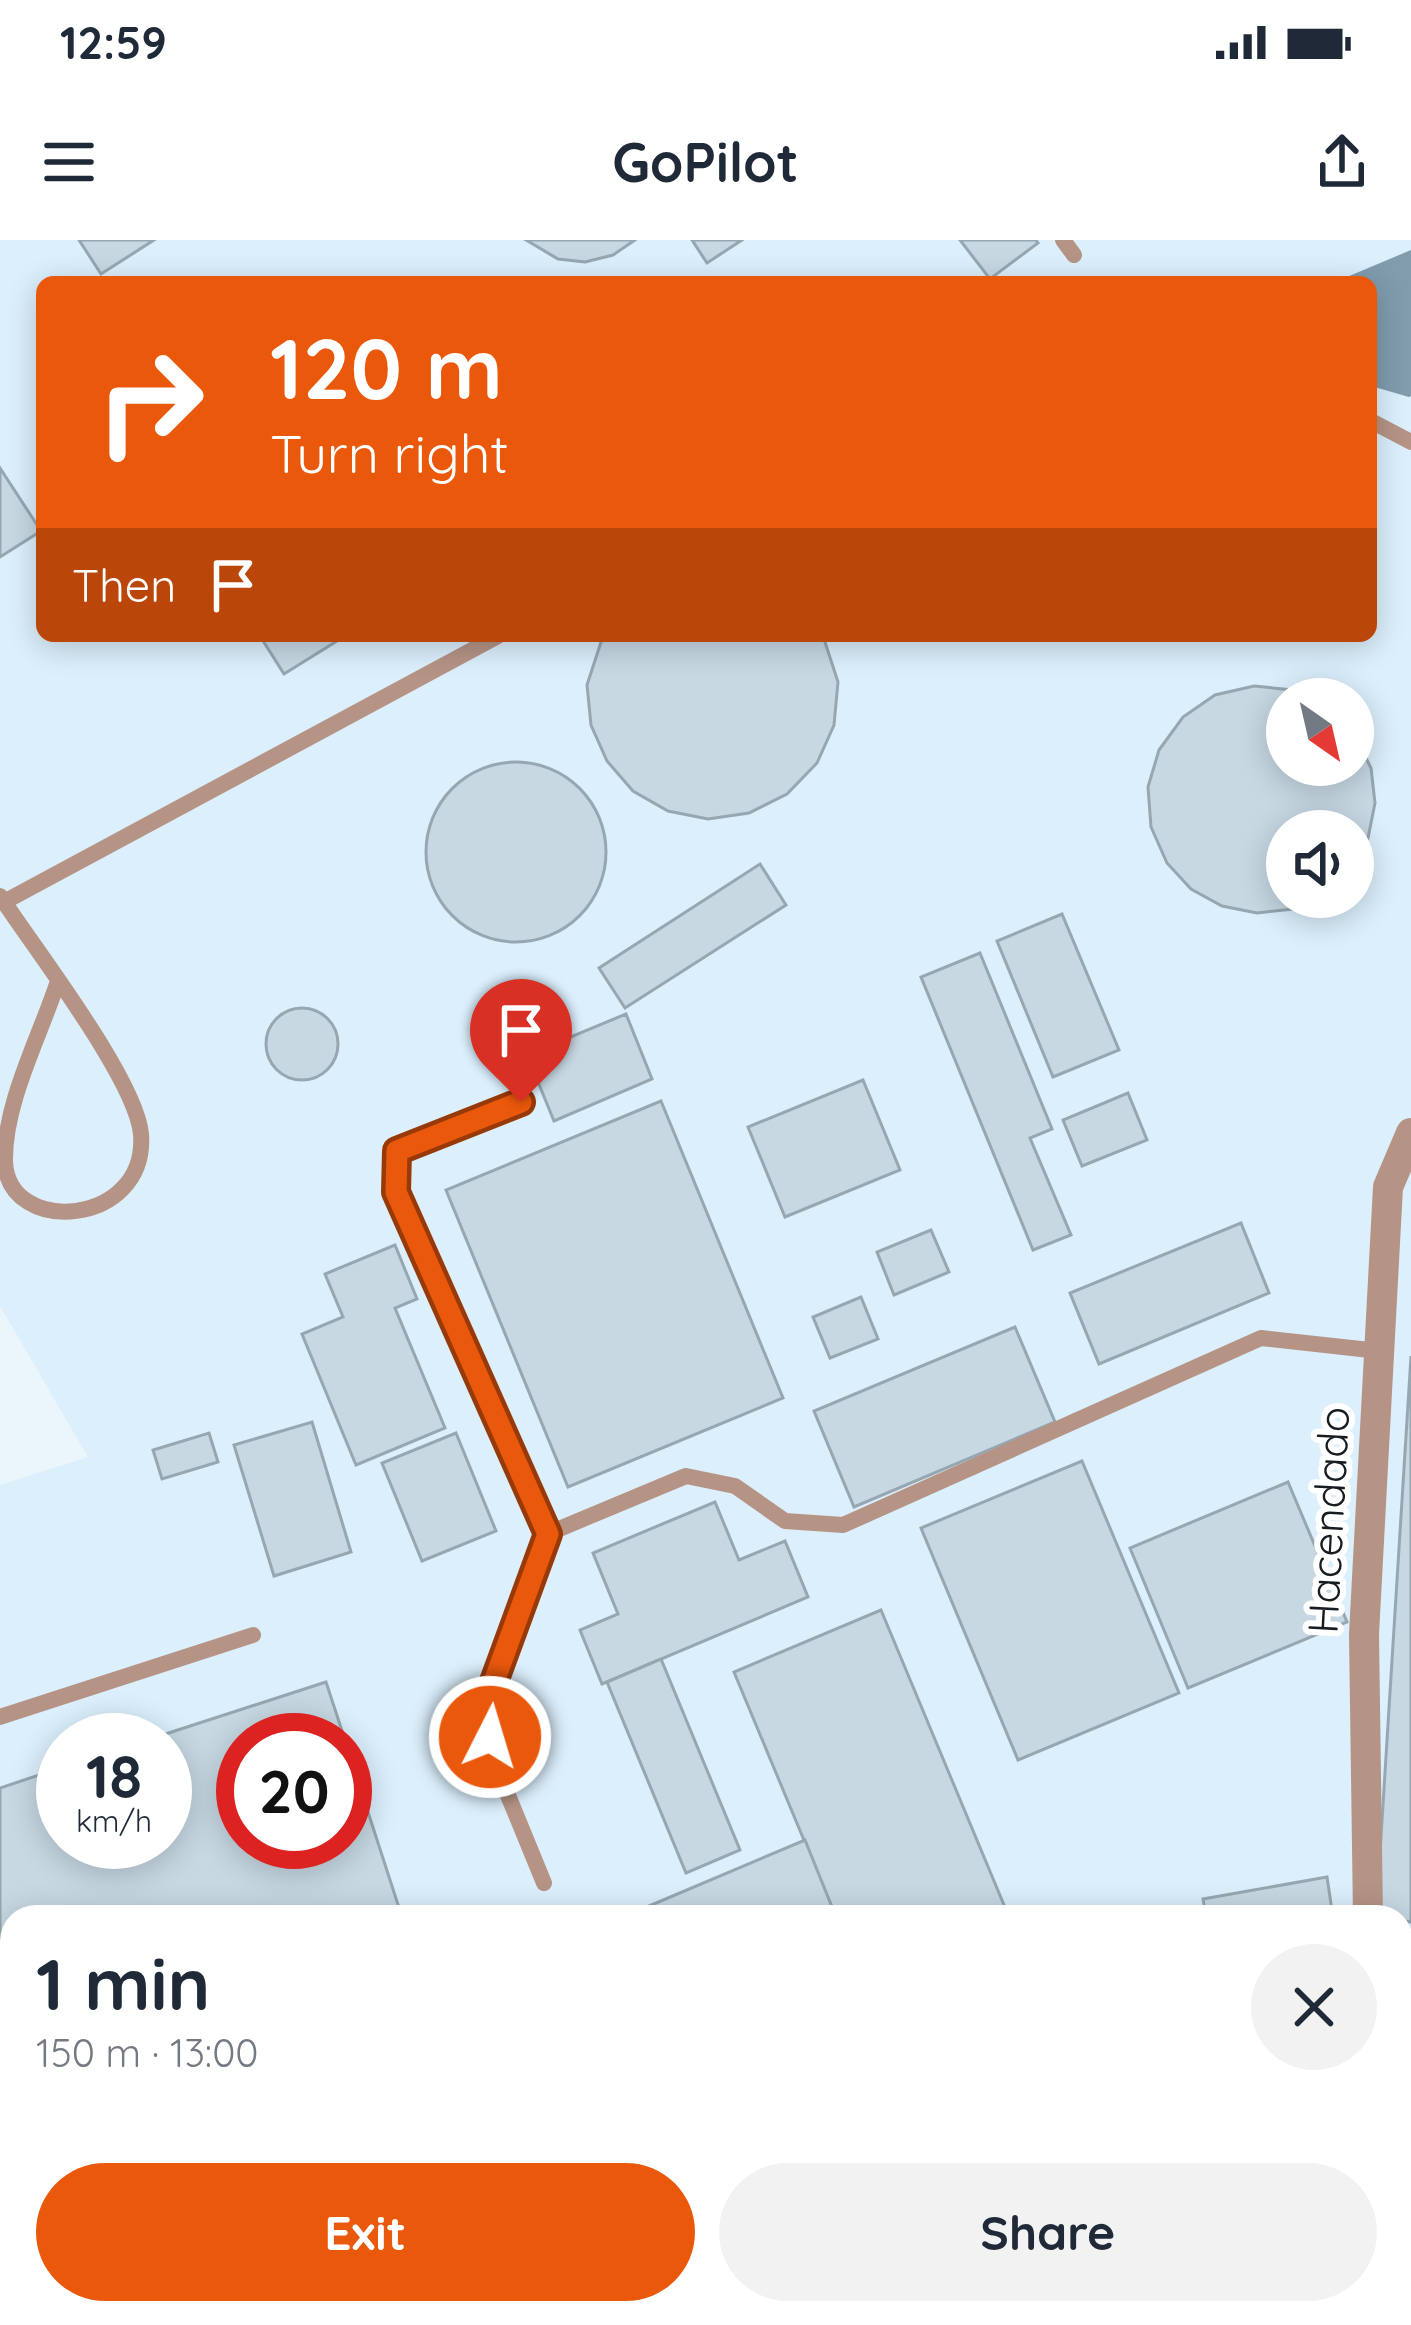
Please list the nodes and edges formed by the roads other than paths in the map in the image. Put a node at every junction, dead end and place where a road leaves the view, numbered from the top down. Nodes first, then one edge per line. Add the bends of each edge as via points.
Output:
1 (1377, 424) edge
2 (1411, 442) edge
3 (488, 642) edge
4 (2, 899) edge
5 (57, 984) junction
6 (521, 1102) dead end
7 (1411, 1133) edge
8 (1379, 1351) junction
9 (548, 1534) junction
10 (253, 1635) dead end
11 (0, 1717) edge
12 (544, 1883) dead end
13 (1368, 1905) edge

1 - 2 lane
3 - 4 lane
4 - 5 lane
5 - 5 lane via 127,1090 141,1132 137,1169 116,1197 80,1214 49,1211 18,1191 4,1167 7,1132
6 - 9 lane via 397,1151 396,1192
7 - 8 street, Hacendado via 1388,1187
8 - 9 lane via 1261,1338 843,1525 785,1521 735,1486 686,1476
8 - 13 street, Hacendado via 1364,1634
9 - 12 lane via 484,1709 496,1766
10 - 11 lane

